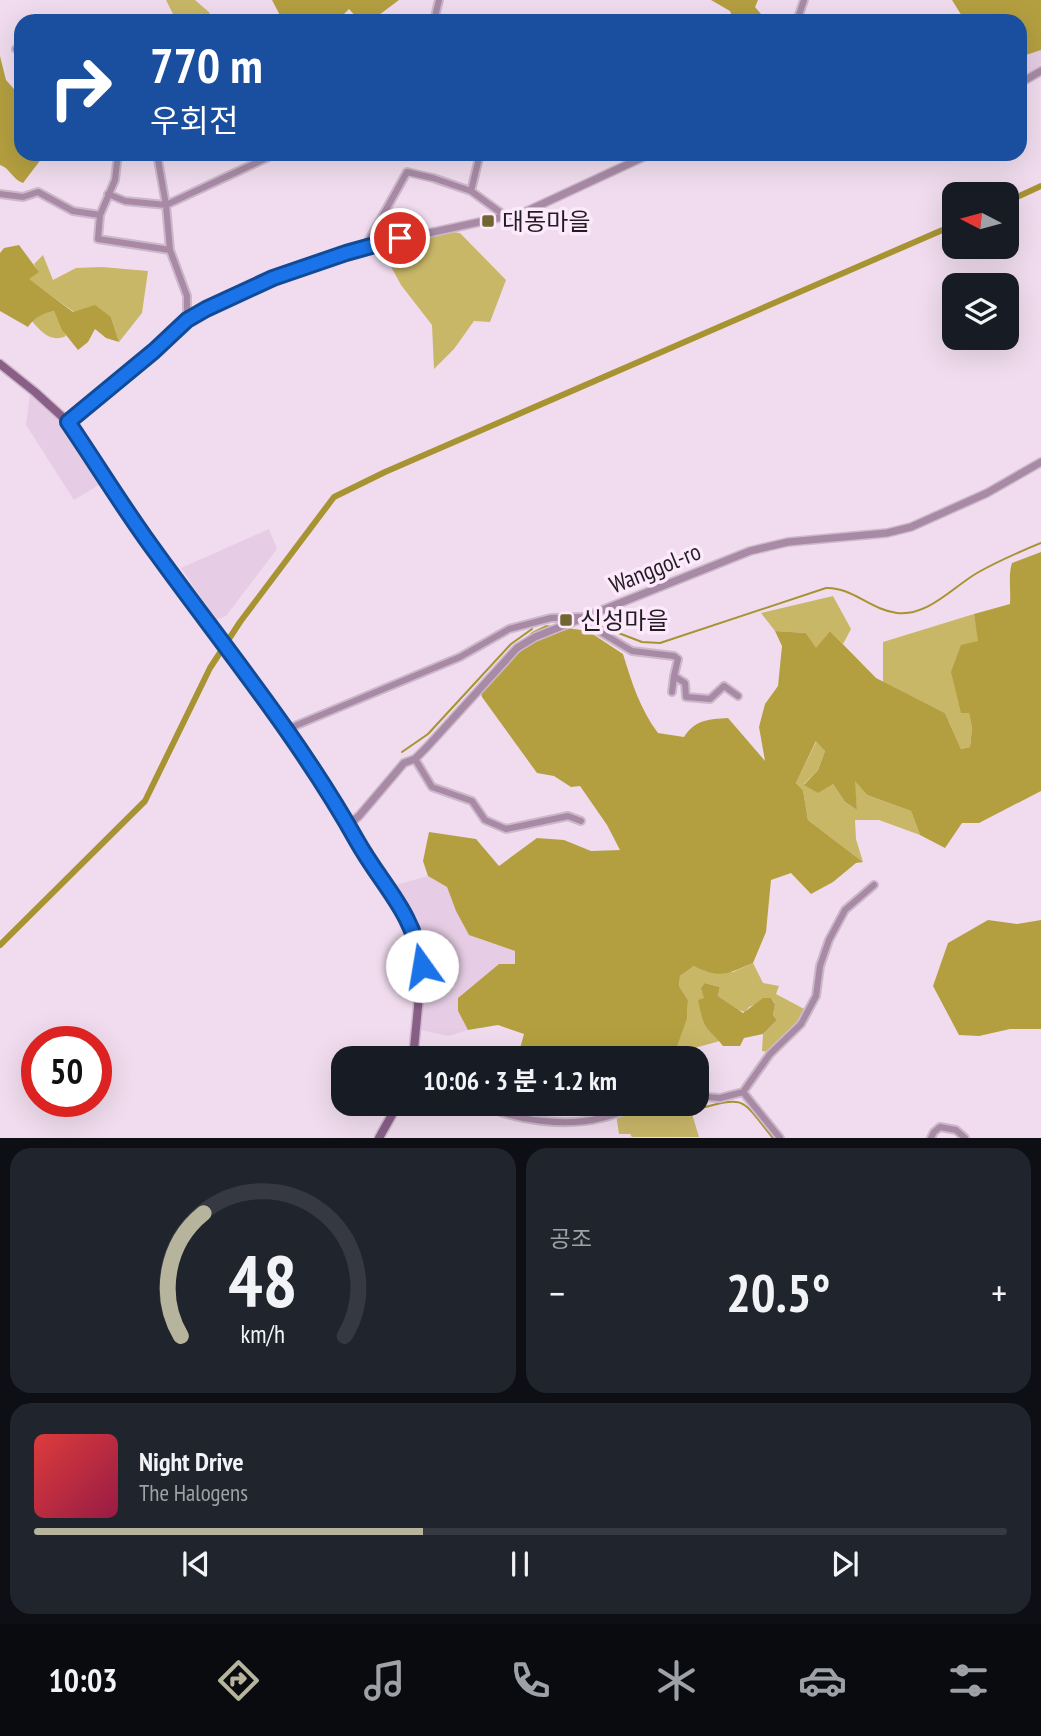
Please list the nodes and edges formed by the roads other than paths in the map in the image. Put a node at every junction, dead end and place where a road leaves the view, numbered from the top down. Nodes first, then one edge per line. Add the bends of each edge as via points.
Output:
1 (117, 161) edge
2 (159, 161) edge
3 (260, 161) edge
4 (478, 161) edge
5 (635, 161) edge
6 (471, 191) junction
7 (0, 194) edge
8 (108, 194) junction
9 (166, 205) junction
10 (100, 215) junction
11 (504, 215) junction
12 (365, 247) junction
13 (170, 250) junction
14 (187, 320) junction
15 (0, 365) edge
16 (68, 422) junction
17 (1041, 462) edge
18 (583, 617) junction
19 (674, 676) junction
20 (672, 692) dead end
21 (738, 696) dead end
22 (285, 730) junction
23 (415, 759) junction
24 (581, 821) dead end
25 (349, 824) junction
26 (874, 885) dead end
27 (414, 1046) edge
28 (743, 1092) junction
29 (709, 1097) edge
30 (391, 1116) edge
31 (516, 1116) edge
32 (608, 1116) edge
33 (379, 1138) edge
34 (780, 1138) edge
35 (931, 1138) edge
36 (965, 1138) edge

1 - 8 street
2 - 9 street
3 - 9 street
4 - 6 street
5 - 11 street via 525,212
6 - 11 street
6 - 12 street via 407,172
7 - 10 street via 23,197 38,192 73,211
8 - 9 street via 125,201
8 - 10 street
9 - 13 street
10 - 13 street via 98,239
11 - 12 street
12 - 14 street via 273,278
13 - 14 street via 187,296
14 - 16 street
15 - 16 main road
16 - 22 main road via 155,552
17 - 18 street, Wanggol-ro via 987,493 911,527 750,551
18 - 19 street via 632,651 674,656 678,659
18 - 22 street via 551,618 509,629 460,657
18 - 23 street, Wanggol-ro via 517,648
19 - 20 street
19 - 21 street via 685,683 686,696 710,699 724,686
22 - 25 main road
23 - 24 street via 432,787 472,801 485,820 506,829 568,816
23 - 25 street, Wanggol-ro via 404,763
25 - 27 main road via 418,943 422,966
26 - 28 street via 845,910 829,940 816,996 801,1024 770,1054
28 - 29 street
28 - 34 street
30 - 33 main road
31 - 32 street via 533,1121
35 - 36 street via 940,1127 956,1130

